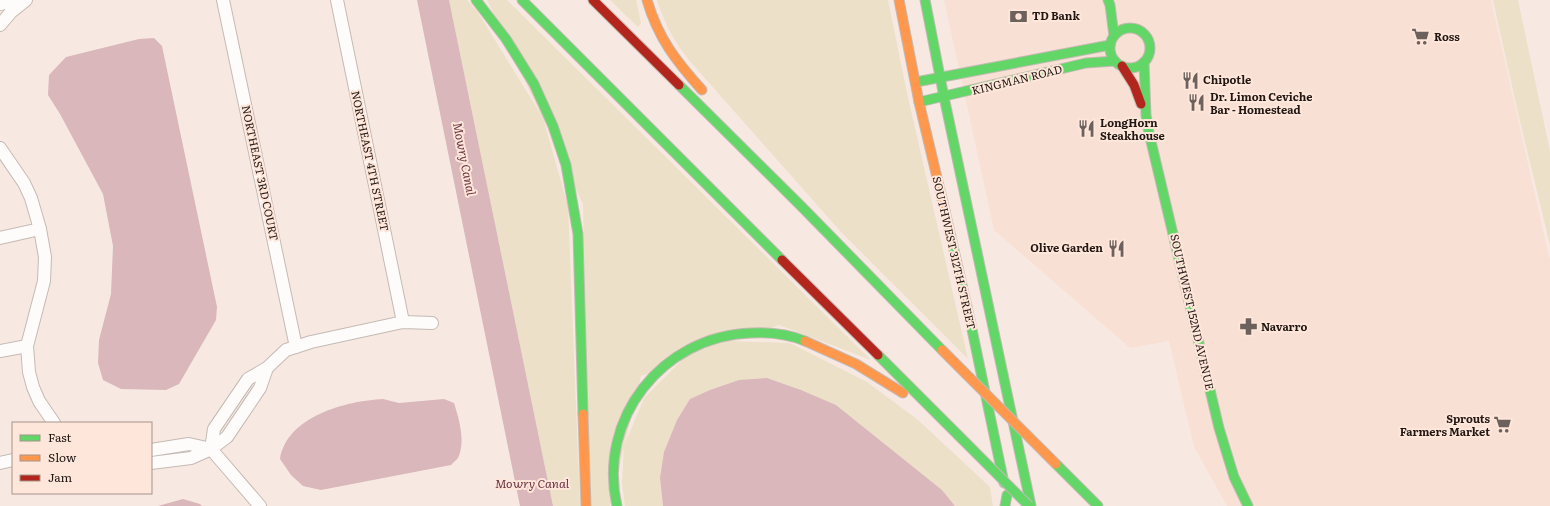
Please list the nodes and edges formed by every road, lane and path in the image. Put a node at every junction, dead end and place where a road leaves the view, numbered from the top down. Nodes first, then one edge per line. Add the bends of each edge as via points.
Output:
1 (20, 0) edge
2 (26, 0) edge
3 (223, 0) edge
4 (337, 0) edge
5 (476, 0) edge
6 (522, 0) edge
7 (593, 0) edge
8 (647, 0) edge
9 (899, 0) edge
10 (925, 0) edge
11 (1109, 2) edge
12 (0, 4) edge
13 (0, 25) edge
14 (1134, 28) junction
15 (1114, 36) junction
16 (1110, 45) junction
17 (1144, 62) junction
18 (1118, 63) junction
19 (940, 77) junction
20 (916, 82) junction
21 (708, 98) dead end
22 (944, 98) junction
23 (919, 102) junction
24 (1146, 115) junction
25 (729, 122) dead end
26 (0, 148) edge
27 (801, 206) junction
28 (40, 229) junction
29 (0, 238) edge
30 (403, 322) junction
31 (432, 323) dead end
32 (27, 346) junction
33 (296, 347) junction
34 (0, 351) edge
35 (53, 422) edge
36 (958, 435) junction
37 (211, 449) junction
38 (152, 450) edge
39 (12, 460) edge
40 (0, 463) edge
41 (152, 463) edge
42 (1007, 495) junction
43 (260, 506) edge
44 (586, 506) edge
45 (617, 506) edge
46 (1005, 506) edge
47 (1009, 506) edge
48 (1030, 506) edge
49 (1098, 506) edge
50 (1248, 506) edge

1 - 12 street
2 - 13 street
3 - 33 street, NORTHEAST 3RD COURT
4 - 30 street, NORTHEAST 4TH STREET
5 - 44 main road via 506,39 534,84 553,126 566,165 578,234
6 - 36 main road
7 - 27 main road
8 - 21 main road via 664,44
9 - 20 main road, SOUTHWEST 312TH STREET
10 - 19 main road, SOUTHWEST 312TH STREET
11 - 14 main road
11 - 15 main road
14 - 15 main road via 1123,29
14 - 17 main road via 1142,32 1148,41 1149,53
15 - 16 main road
16 - 18 main road via 1110,50
16 - 19 main road, KINGMAN ROAD
17 - 18 main road via 1131,68
17 - 24 main road, SOUTHWEST 152ND AVENUE
18 - 22 main road, KINGMAN ROAD via 1086,63
18 - 24 main road, SOUTHWEST 152ND AVENUE via 1134,85
19 - 20 main road, KINGMAN ROAD
19 - 22 main road, SOUTHWEST 312TH STREET
20 - 23 main road, SOUTHWEST 312TH STREET
22 - 23 main road, KINGMAN ROAD
22 - 48 main road, SOUTHWEST 312TH STREET
23 - 42 main road, SOUTHWEST 312TH STREET via 970,320
24 - 50 main road, SOUTHWEST 152ND AVENUE via 1219,428 1234,477
25 - 27 main road
26 - 28 street via 24,183
27 - 49 main road, bridge
28 - 29 street
28 - 32 street via 45,256 44,281
30 - 31 street
30 - 33 street
32 - 34 street
32 - 35 street via 33,387
33 - 37 street via 286,350 267,368 248,379 214,429
36 - 45 main road via 886,381 810,343 771,333 726,334 688,348 670,360 653,375 634,400 625,417 616,447 614,484
36 - 48 main road, bridge
37 - 38 street via 189,444
37 - 41 street via 191,458
37 - 43 street
39 - 40 street
42 - 46 main road
42 - 47 main road, SOUTHWEST 312TH STREET

